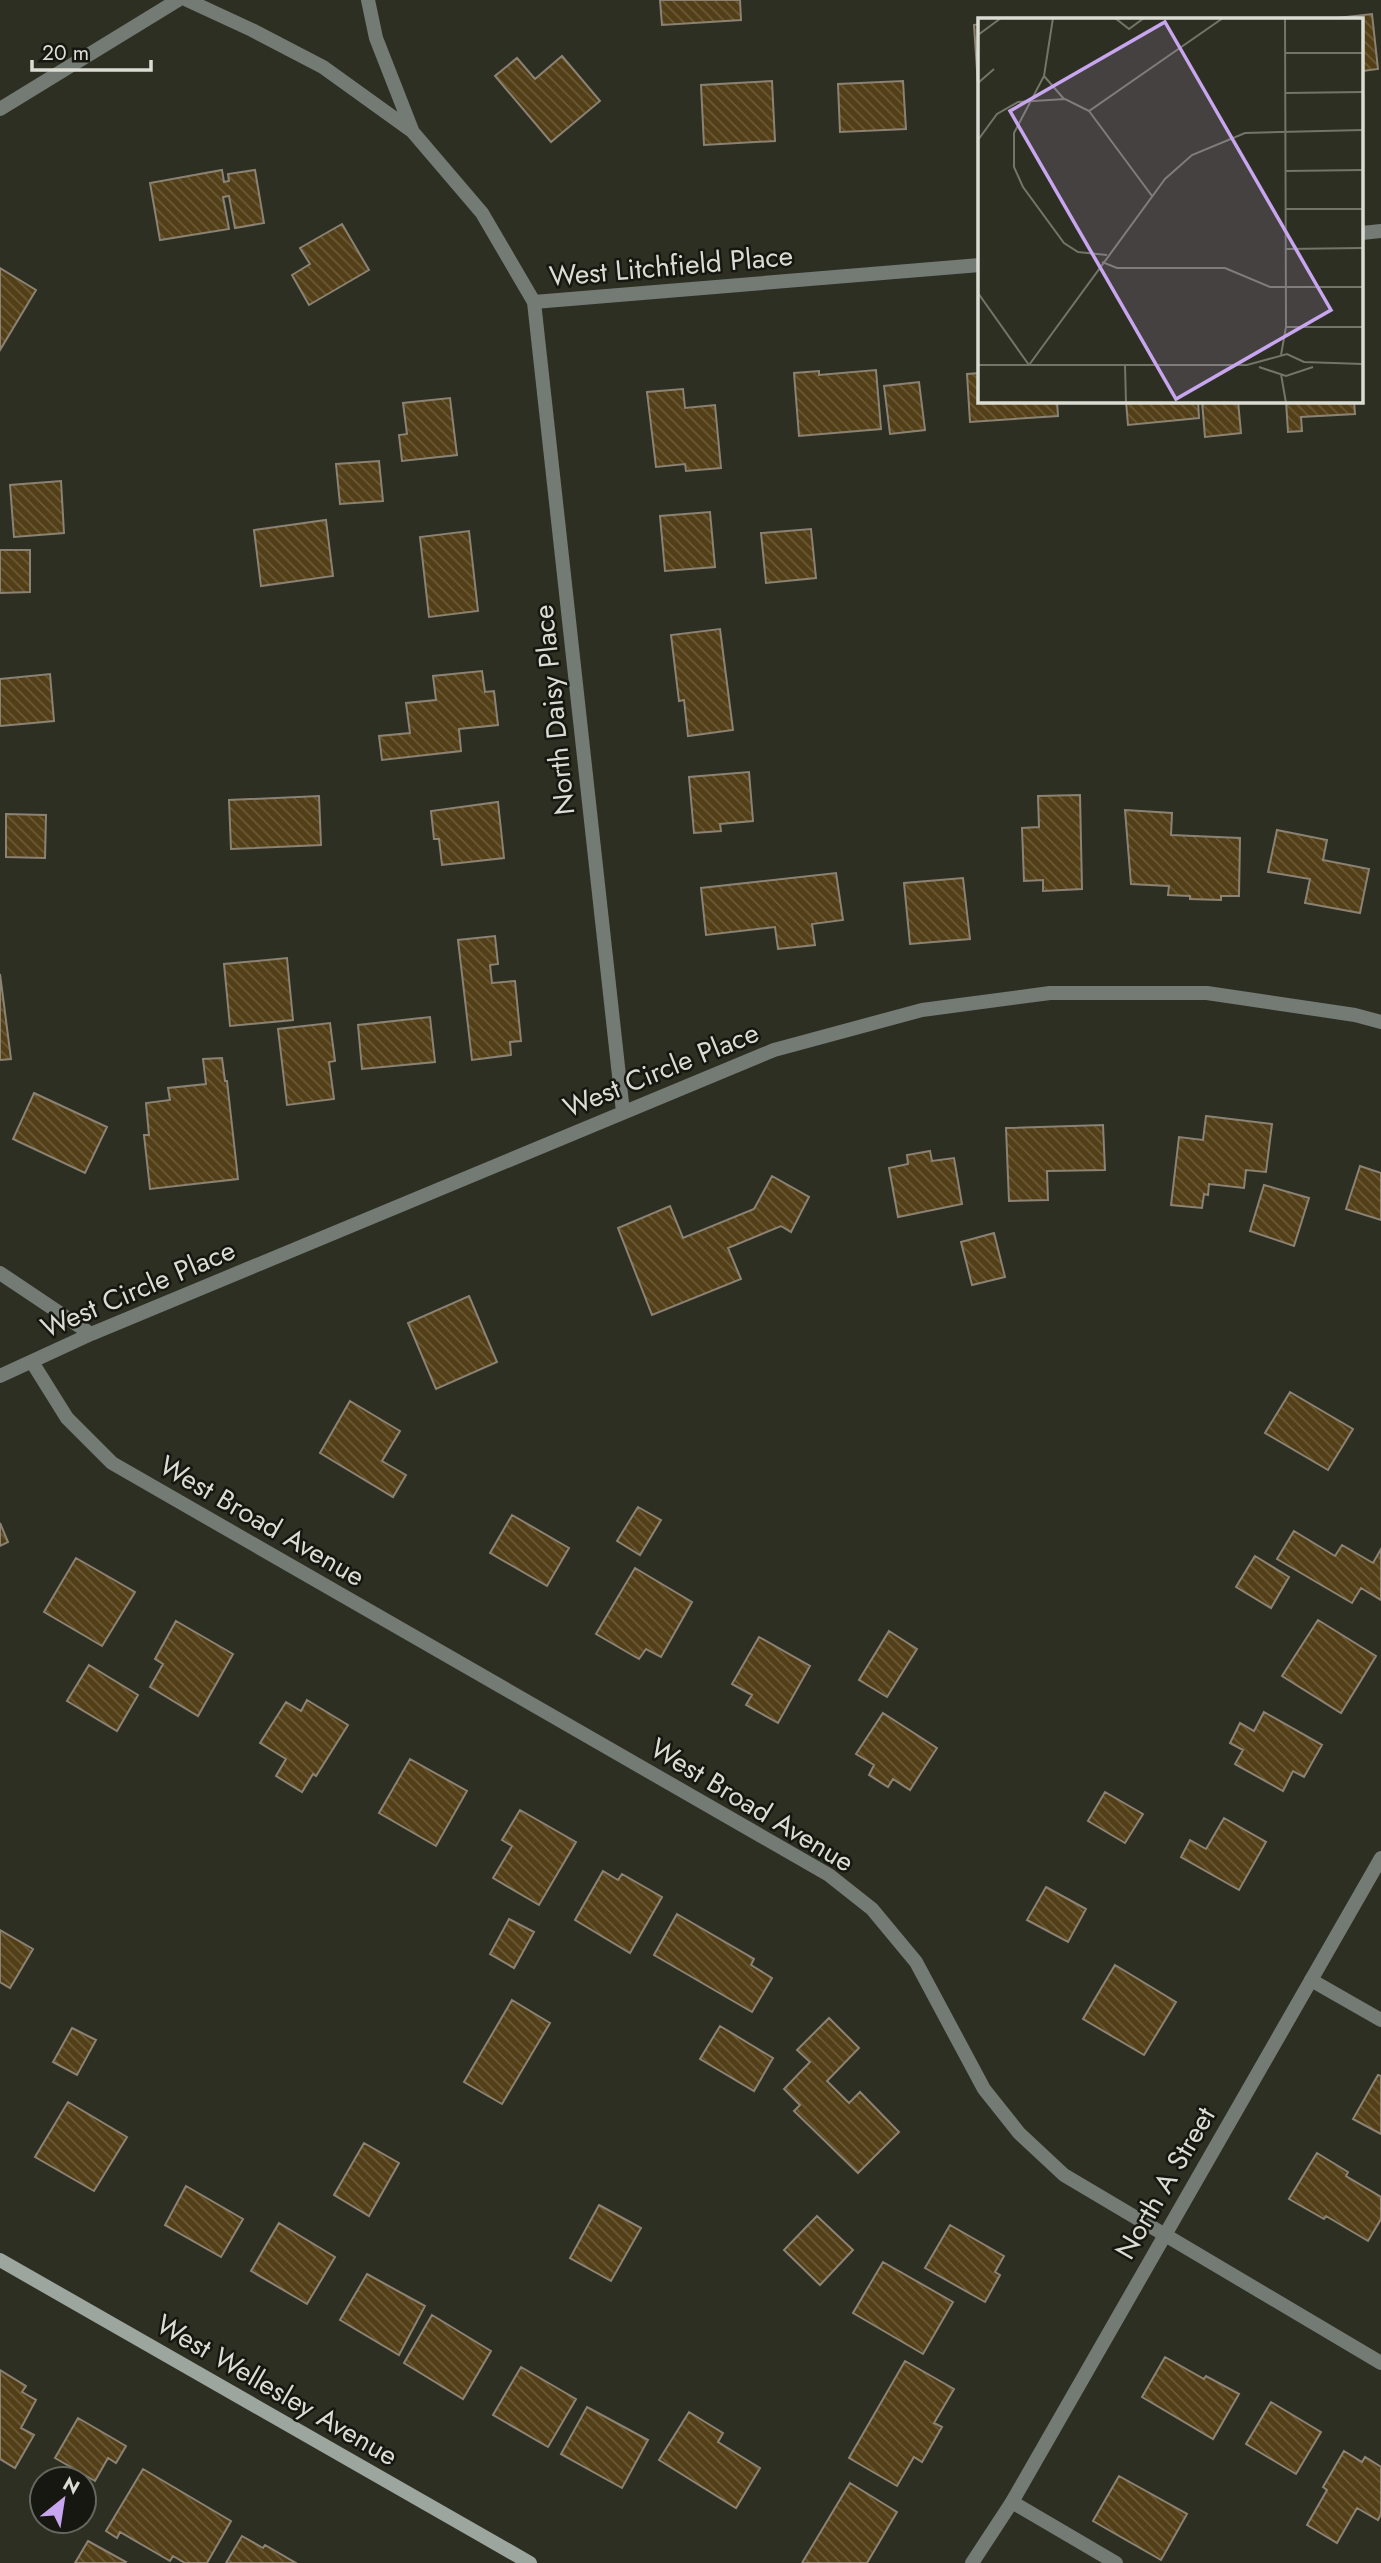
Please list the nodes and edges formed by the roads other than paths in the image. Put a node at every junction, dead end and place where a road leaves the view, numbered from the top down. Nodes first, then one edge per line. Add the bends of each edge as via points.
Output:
1 (178, 0) edge
2 (187, 0) edge
3 (368, 0) edge
4 (0, 109) edge
5 (412, 131) junction
6 (978, 265) edge
7 (534, 302) junction
8 (1381, 1022) edge
9 (623, 1112) junction
10 (0, 1273) edge
11 (91, 1334) junction
12 (32, 1362) junction
13 (0, 1376) edge
14 (1381, 1858) edge
15 (1311, 1980) junction
16 (1381, 2020) edge
17 (1163, 2235) junction
18 (0, 2260) edge
19 (1381, 2363) edge
20 (1012, 2502) junction
21 (993, 2534) junction
22 (530, 2563) edge
23 (972, 2563) edge
24 (985, 2563) edge
25 (1116, 2563) edge

1 - 4 street
2 - 5 street, West Litchfield Place via 323,67
3 - 5 street, West Litchfield Place via 376,38
5 - 7 street, West Litchfield Place via 482,213
6 - 7 street, West Litchfield Place
7 - 9 street, North Daisy Place
8 - 9 street, West Circle Place via 1207,993 1050,993 922,1010 774,1050
9 - 11 street, West Circle Place
10 - 11 street
11 - 12 street, West Circle Place
12 - 13 street, West Circle Place
12 - 17 street, West Broad Avenue via 67,1418 112,1463 829,1875 872,1909 916,1962 984,2090 1019,2133 1064,2175
14 - 15 street, North A Street
15 - 16 street
15 - 17 street, North A Street
17 - 19 street, West Broad Avenue
17 - 20 street, North A Street
18 - 22 main road, West Wellesley Avenue
20 - 21 street, North A Street
20 - 25 street
21 - 23 street, North A Street
21 - 24 street, North A Street

